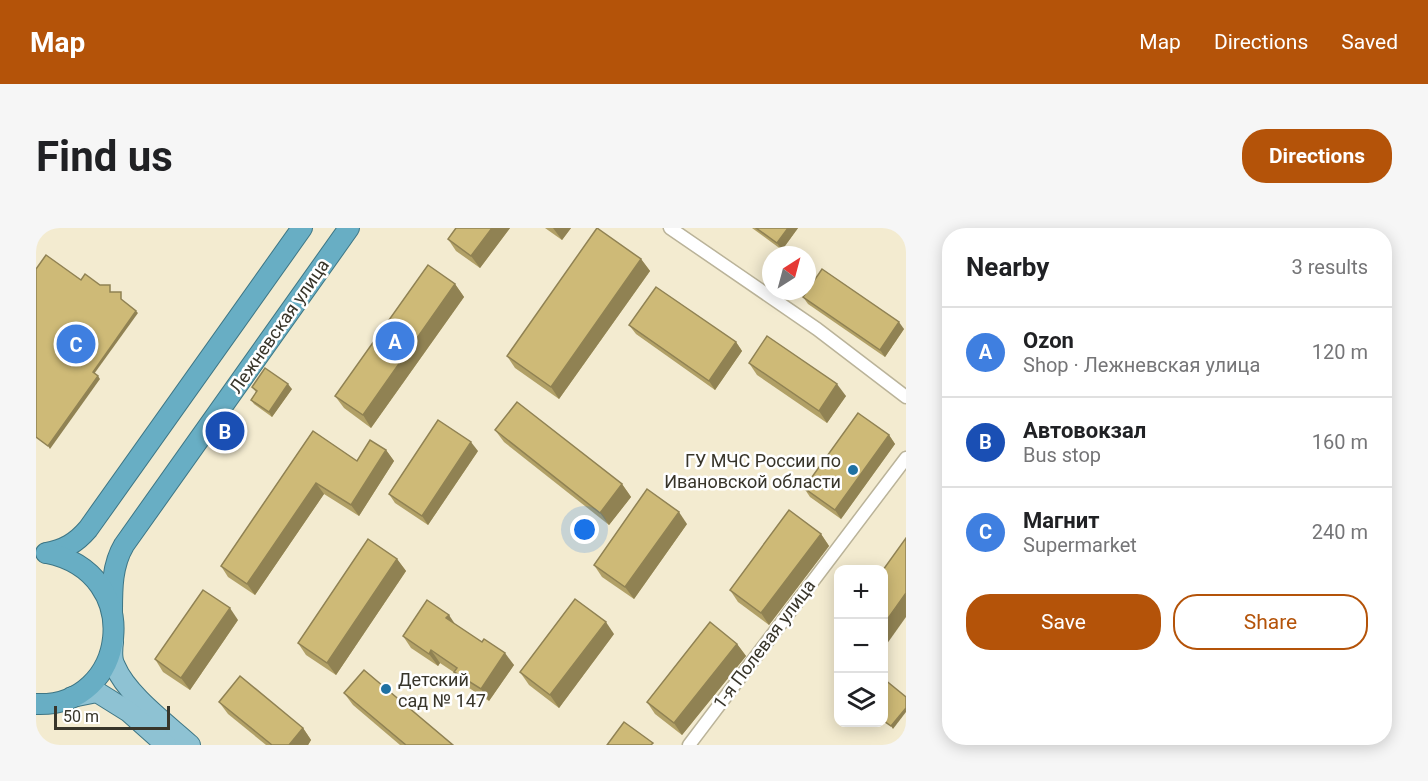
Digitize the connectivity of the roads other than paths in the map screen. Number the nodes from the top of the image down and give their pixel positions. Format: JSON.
{"nodes":[{"id":1,"x":302,"y":228,"type":"edge"},
{"id":2,"x":349,"y":228,"type":"edge"},
{"id":3,"x":670,"y":228,"type":"edge"},
{"id":4,"x":906,"y":398,"type":"edge"},
{"id":5,"x":906,"y":458,"type":"edge"},
{"id":6,"x":41,"y":553,"type":"edge"},
{"id":7,"x":112,"y":612,"type":"junction"},
{"id":8,"x":113,"y":642,"type":"junction"},
{"id":9,"x":72,"y":697,"type":"junction"},
{"id":10,"x":39,"y":706,"type":"edge"},
{"id":11,"x":166,"y":745,"type":"edge"},
{"id":12,"x":190,"y":745,"type":"edge"},
{"id":13,"x":689,"y":745,"type":"edge"}],
"edges":[{"from":1,"to":6,"type":"highway","name":"Лежневская улица"},
{"from":2,"to":7,"type":"highway","name":"Лежневская улица"},
{"from":3,"to":4,"type":"street"},
{"from":5,"to":13,"type":"street","name":"1-я Полевая улица"},
{"from":6,"to":7,"type":"highway"},
{"from":7,"to":8,"type":"highway","name":"Лежневская улица"},
{"from":8,"to":9,"type":"highway"},
{"from":8,"to":12,"type":"main road"},
{"from":9,"to":10,"type":"highway"},
{"from":9,"to":11,"type":"main road"}]}
